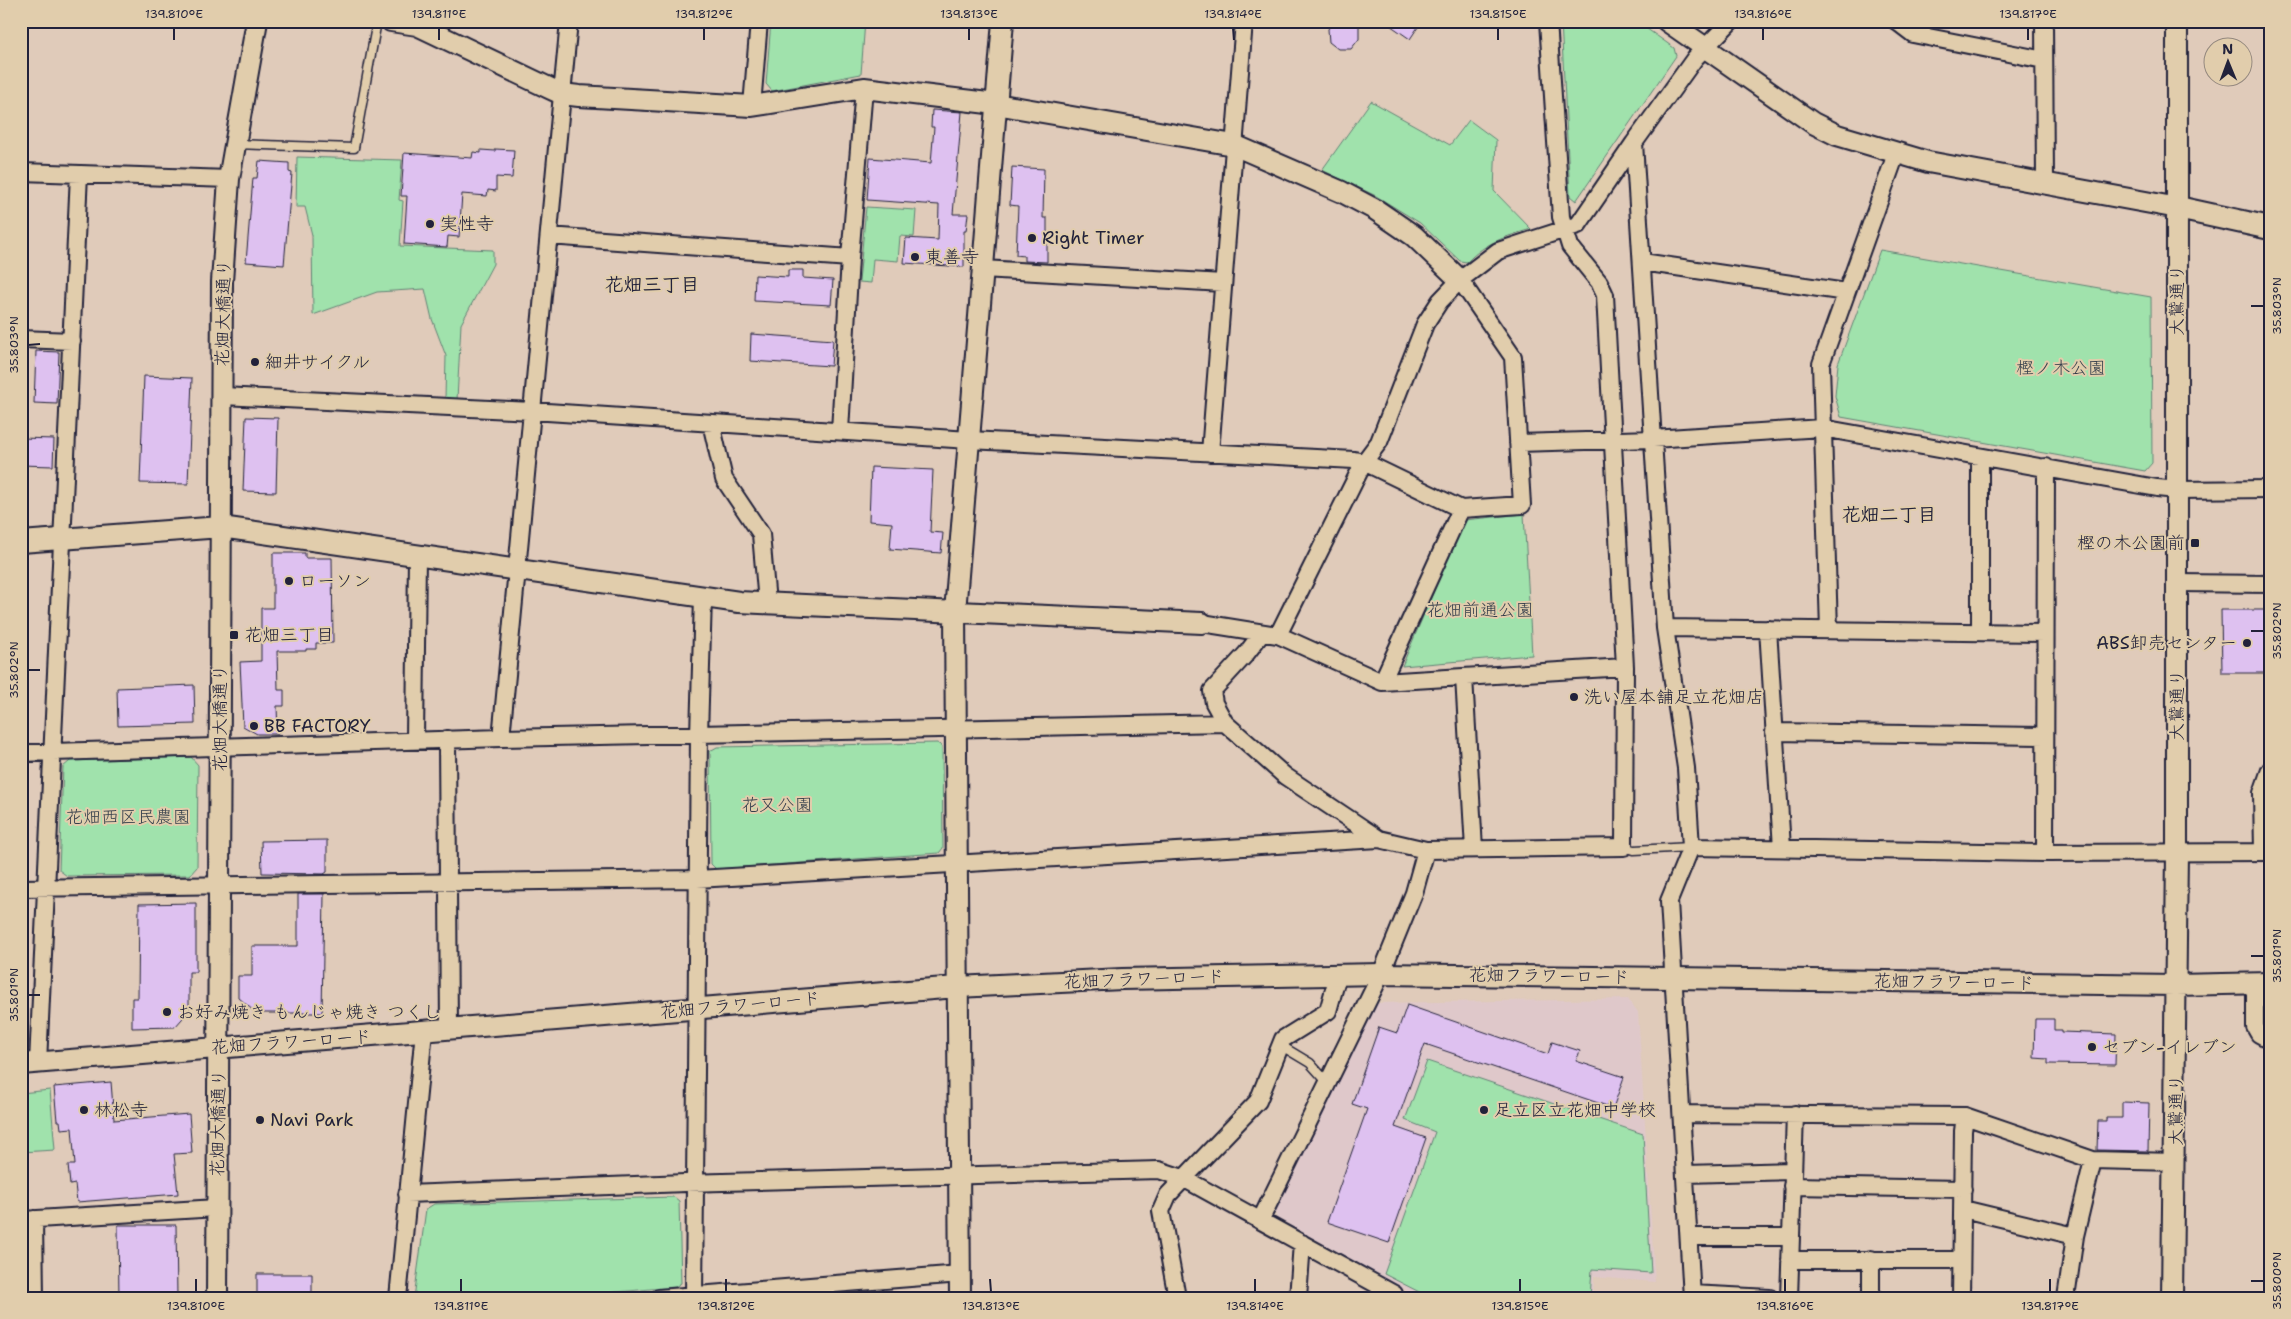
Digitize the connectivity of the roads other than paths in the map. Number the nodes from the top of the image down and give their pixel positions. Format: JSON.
{"nodes":[{"id":1,"x":257,"y":21,"type":"edge"},
{"id":2,"x":377,"y":21,"type":"edge"},
{"id":3,"x":569,"y":21,"type":"edge"},
{"id":4,"x":758,"y":21,"type":"edge"},
{"id":5,"x":1003,"y":21,"type":"edge"},
{"id":6,"x":1244,"y":21,"type":"edge"},
{"id":7,"x":1548,"y":21,"type":"edge"},
{"id":8,"x":1667,"y":21,"type":"edge"},
{"id":9,"x":1732,"y":21,"type":"edge"},
{"id":10,"x":1896,"y":21,"type":"edge"},
{"id":11,"x":2044,"y":21,"type":"edge"},
{"id":12,"x":2177,"y":21,"type":"edge"},
{"id":13,"x":404,"y":22,"type":"edge"},
{"id":14,"x":1704,"y":48,"type":"junction"},
{"id":15,"x":2044,"y":60,"type":"junction"},
{"id":16,"x":864,"y":88,"type":"junction"},
{"id":17,"x":562,"y":94,"type":"junction"},
{"id":18,"x":996,"y":104,"type":"junction"},
{"id":19,"x":752,"y":106,"type":"junction"},
{"id":20,"x":1634,"y":143,"type":"junction"},
{"id":21,"x":234,"y":144,"type":"junction"},
{"id":22,"x":1234,"y":145,"type":"junction"},
{"id":23,"x":1896,"y":154,"type":"junction"},
{"id":24,"x":21,"y":172,"type":"edge"},
{"id":25,"x":79,"y":174,"type":"junction"},
{"id":26,"x":229,"y":179,"type":"junction"},
{"id":27,"x":2045,"y":182,"type":"junction"},
{"id":28,"x":2178,"y":208,"type":"junction"},
{"id":29,"x":2270,"y":228,"type":"edge"},
{"id":30,"x":1565,"y":230,"type":"junction"},
{"id":31,"x":549,"y":236,"type":"junction"},
{"id":32,"x":850,"y":258,"type":"junction"},
{"id":33,"x":1642,"y":262,"type":"junction"},
{"id":34,"x":983,"y":270,"type":"junction"},
{"id":35,"x":1460,"y":280,"type":"junction"},
{"id":36,"x":1223,"y":283,"type":"junction"},
{"id":37,"x":1846,"y":292,"type":"junction"},
{"id":38,"x":21,"y":339,"type":"edge"},
{"id":39,"x":72,"y":341,"type":"junction"},
{"id":40,"x":223,"y":396,"type":"junction"},
{"id":41,"x":532,"y":411,"type":"junction"},
{"id":42,"x":711,"y":423,"type":"junction"},
{"id":43,"x":1822,"y":428,"type":"junction"},
{"id":44,"x":840,"y":431,"type":"junction"},
{"id":45,"x":1653,"y":438,"type":"junction"},
{"id":46,"x":969,"y":440,"type":"junction"},
{"id":47,"x":1612,"y":440,"type":"junction"},
{"id":48,"x":1518,"y":444,"type":"junction"},
{"id":49,"x":1210,"y":453,"type":"junction"},
{"id":50,"x":1980,"y":458,"type":"junction"},
{"id":51,"x":1364,"y":462,"type":"junction"},
{"id":52,"x":2046,"y":467,"type":"junction"},
{"id":53,"x":2270,"y":489,"type":"edge"},
{"id":54,"x":2177,"y":490,"type":"junction"},
{"id":55,"x":1461,"y":509,"type":"junction"},
{"id":56,"x":221,"y":527,"type":"junction"},
{"id":57,"x":62,"y":539,"type":"junction"},
{"id":58,"x":21,"y":542,"type":"edge"},
{"id":59,"x":417,"y":555,"type":"junction"},
{"id":60,"x":516,"y":569,"type":"junction"},
{"id":61,"x":2177,"y":584,"type":"junction"},
{"id":62,"x":2270,"y":584,"type":"edge"},
{"id":63,"x":703,"y":596,"type":"junction"},
{"id":64,"x":767,"y":603,"type":"junction"},
{"id":65,"x":956,"y":612,"type":"junction"},
{"id":66,"x":1202,"y":623,"type":"joint"},
{"id":67,"x":1665,"y":628,"type":"junction"},
{"id":68,"x":1768,"y":629,"type":"junction"},
{"id":69,"x":1829,"y":630,"type":"junction"},
{"id":70,"x":1980,"y":632,"type":"junction"},
{"id":71,"x":2045,"y":633,"type":"junction"},
{"id":72,"x":1270,"y":634,"type":"junction"},
{"id":73,"x":1625,"y":667,"type":"junction"},
{"id":74,"x":1464,"y":677,"type":"junction"},
{"id":75,"x":1382,"y":682,"type":"junction"},
{"id":76,"x":1225,"y":723,"type":"junction"},
{"id":77,"x":956,"y":729,"type":"junction"},
{"id":78,"x":1774,"y":732,"type":"junction"},
{"id":79,"x":699,"y":735,"type":"junction"},
{"id":80,"x":2045,"y":736,"type":"junction"},
{"id":81,"x":501,"y":738,"type":"junction"},
{"id":82,"x":414,"y":740,"type":"junction"},
{"id":83,"x":447,"y":740,"type":"junction"},
{"id":84,"x":220,"y":745,"type":"junction"},
{"id":85,"x":52,"y":752,"type":"junction"},
{"id":86,"x":21,"y":753,"type":"edge"},
{"id":87,"x":2270,"y":770,"type":"edge"},
{"id":88,"x":1380,"y":839,"type":"junction"},
{"id":89,"x":1691,"y":846,"type":"junction"},
{"id":90,"x":1624,"y":847,"type":"junction"},
{"id":91,"x":1782,"y":848,"type":"junction"},
{"id":92,"x":1474,"y":849,"type":"junction"},
{"id":93,"x":1426,"y":850,"type":"junction"},
{"id":94,"x":2177,"y":852,"type":"junction"},
{"id":95,"x":2266,"y":852,"type":"edge"},
{"id":96,"x":2045,"y":853,"type":"junction"},
{"id":97,"x":957,"y":864,"type":"junction"},
{"id":98,"x":697,"y":879,"type":"junction"},
{"id":99,"x":449,"y":882,"type":"junction"},
{"id":100,"x":220,"y":884,"type":"junction"},
{"id":101,"x":46,"y":887,"type":"junction"},
{"id":102,"x":21,"y":888,"type":"edge"},
{"id":103,"x":1381,"y":974,"type":"junction"},
{"id":104,"x":1338,"y":975,"type":"junction"},
{"id":105,"x":1674,"y":978,"type":"junction"},
{"id":106,"x":2262,"y":983,"type":"edge"},
{"id":107,"x":2176,"y":985,"type":"junction"},
{"id":108,"x":957,"y":987,"type":"junction"},
{"id":109,"x":697,"y":1008,"type":"junction"},
{"id":110,"x":449,"y":1029,"type":"junction"},
{"id":111,"x":424,"y":1032,"type":"junction"},
{"id":112,"x":2270,"y":1040,"type":"edge"},
{"id":113,"x":1280,"y":1045,"type":"junction"},
{"id":114,"x":219,"y":1047,"type":"junction"},
{"id":115,"x":30,"y":1063,"type":"edge"},
{"id":116,"x":1328,"y":1083,"type":"junction"},
{"id":117,"x":1682,"y":1114,"type":"junction"},
{"id":118,"x":1795,"y":1114,"type":"junction"},
{"id":119,"x":1965,"y":1116,"type":"junction"},
{"id":120,"x":2093,"y":1160,"type":"junction"},
{"id":121,"x":2175,"y":1162,"type":"junction"},
{"id":122,"x":1686,"y":1174,"type":"junction"},
{"id":123,"x":960,"y":1176,"type":"junction"},
{"id":124,"x":1183,"y":1178,"type":"junction"},
{"id":125,"x":1793,"y":1179,"type":"junction"},
{"id":126,"x":695,"y":1183,"type":"junction"},
{"id":127,"x":1963,"y":1189,"type":"junction"},
{"id":128,"x":407,"y":1194,"type":"junction"},
{"id":129,"x":217,"y":1208,"type":"junction"},
{"id":130,"x":1963,"y":1209,"type":"junction"},
{"id":131,"x":1261,"y":1219,"type":"junction"},
{"id":132,"x":27,"y":1220,"type":"edge"},
{"id":133,"x":2075,"y":1236,"type":"junction"},
{"id":134,"x":1689,"y":1237,"type":"junction"},
{"id":135,"x":1791,"y":1238,"type":"junction"},
{"id":136,"x":1302,"y":1243,"type":"junction"},
{"id":137,"x":1790,"y":1260,"type":"junction"},
{"id":138,"x":1871,"y":1260,"type":"junction"},
{"id":139,"x":1961,"y":1260,"type":"junction"},
{"id":140,"x":961,"y":1274,"type":"junction"},
{"id":141,"x":694,"y":1296,"type":"edge"},
{"id":142,"x":1692,"y":1296,"type":"edge"},
{"id":143,"x":35,"y":1298,"type":"edge"},
{"id":144,"x":217,"y":1298,"type":"edge"},
{"id":145,"x":398,"y":1298,"type":"edge"},
{"id":146,"x":660,"y":1298,"type":"edge"},
{"id":147,"x":960,"y":1298,"type":"edge"},
{"id":148,"x":1175,"y":1298,"type":"edge"},
{"id":149,"x":1298,"y":1298,"type":"edge"},
{"id":150,"x":1394,"y":1298,"type":"edge"},
{"id":151,"x":1770,"y":1298,"type":"edge"},
{"id":152,"x":1789,"y":1298,"type":"edge"},
{"id":153,"x":1871,"y":1298,"type":"edge"},
{"id":154,"x":1961,"y":1298,"type":"edge"},
{"id":155,"x":2066,"y":1298,"type":"edge"},
{"id":156,"x":2172,"y":1298,"type":"edge"}],
"edges":[{"from":1,"to":21,"type":"street","name":"花畑大橋通り"},
{"from":2,"to":21,"type":"lane"},
{"from":3,"to":17,"type":"street"},
{"from":4,"to":19,"type":"street"},
{"from":5,"to":18,"type":"street"},
{"from":6,"to":22,"type":"street"},
{"from":7,"to":30,"type":"street"},
{"from":8,"to":14,"type":"street"},
{"from":9,"to":14,"type":"street"},
{"from":10,"to":15,"type":"street"},
{"from":11,"to":15,"type":"street"},
{"from":12,"to":28,"type":"street","name":"大鷲通り"},
{"from":13,"to":17,"type":"street"},
{"from":14,"to":20,"type":"street"},
{"from":14,"to":23,"type":"street"},
{"from":15,"to":27,"type":"street"},
{"from":16,"to":18,"type":"street"},
{"from":16,"to":19,"type":"street"},
{"from":16,"to":32,"type":"street"},
{"from":17,"to":19,"type":"street"},
{"from":17,"to":31,"type":"street"},
{"from":18,"to":22,"type":"street"},
{"from":18,"to":34,"type":"street"},
{"from":20,"to":30,"type":"street"},
{"from":20,"to":33,"type":"street"},
{"from":21,"to":26,"type":"street","name":"花畑大橋通り"},
{"from":22,"to":35,"type":"street"},
{"from":22,"to":36,"type":"street"},
{"from":23,"to":27,"type":"street"},
{"from":23,"to":37,"type":"street"},
{"from":24,"to":25,"type":"street"},
{"from":25,"to":26,"type":"street"},
{"from":25,"to":39,"type":"street"},
{"from":26,"to":40,"type":"street","name":"花畑大橋通り"},
{"from":27,"to":28,"type":"street"},
{"from":28,"to":29,"type":"main road"},
{"from":28,"to":54,"type":"street","name":"大鷲通り"},
{"from":30,"to":35,"type":"street"},
{"from":30,"to":47,"type":"street"},
{"from":31,"to":32,"type":"street"},
{"from":31,"to":41,"type":"street"},
{"from":32,"to":44,"type":"street"},
{"from":33,"to":37,"type":"street"},
{"from":33,"to":45,"type":"street"},
{"from":34,"to":36,"type":"street"},
{"from":34,"to":46,"type":"street"},
{"from":35,"to":48,"type":"street"},
{"from":35,"to":51,"type":"street"},
{"from":36,"to":49,"type":"street"},
{"from":37,"to":43,"type":"street"},
{"from":38,"to":39,"type":"street"},
{"from":39,"to":57,"type":"street"},
{"from":40,"to":41,"type":"street"},
{"from":40,"to":56,"type":"street","name":"花畑大橋通り"},
{"from":41,"to":42,"type":"street"},
{"from":41,"to":60,"type":"street"},
{"from":42,"to":44,"type":"street"},
{"from":42,"to":64,"type":"street"},
{"from":43,"to":45,"type":"street"},
{"from":43,"to":50,"type":"street"},
{"from":43,"to":69,"type":"street"},
{"from":44,"to":46,"type":"street"},
{"from":45,"to":47,"type":"street"},
{"from":45,"to":67,"type":"street"},
{"from":46,"to":49,"type":"street"},
{"from":46,"to":65,"type":"street"},
{"from":47,"to":48,"type":"street"},
{"from":47,"to":73,"type":"street"},
{"from":48,"to":55,"type":"street"},
{"from":49,"to":51,"type":"street"},
{"from":50,"to":52,"type":"street"},
{"from":50,"to":70,"type":"street"},
{"from":51,"to":55,"type":"street"},
{"from":51,"to":72,"type":"street"},
{"from":52,"to":54,"type":"street"},
{"from":52,"to":71,"type":"street"},
{"from":53,"to":54,"type":"street"},
{"from":54,"to":61,"type":"street","name":"大鷲通り"},
{"from":55,"to":75,"type":"street"},
{"from":56,"to":57,"type":"street"},
{"from":56,"to":59,"type":"street"},
{"from":56,"to":84,"type":"street","name":"花畑大橋通り"},
{"from":57,"to":58,"type":"street"},
{"from":57,"to":85,"type":"street"},
{"from":59,"to":60,"type":"street"},
{"from":59,"to":82,"type":"street"},
{"from":60,"to":63,"type":"street"},
{"from":60,"to":81,"type":"street"},
{"from":61,"to":62,"type":"street"},
{"from":61,"to":94,"type":"street","name":"大鷲通り"},
{"from":63,"to":64,"type":"street"},
{"from":63,"to":79,"type":"street"},
{"from":64,"to":65,"type":"street"},
{"from":65,"to":66,"type":"street"},
{"from":65,"to":77,"type":"street"},
{"from":66,"to":72,"type":"street"},
{"from":67,"to":68,"type":"street"},
{"from":67,"to":89,"type":"street"},
{"from":68,"to":69,"type":"street"},
{"from":68,"to":78,"type":"street"},
{"from":69,"to":70,"type":"street"},
{"from":70,"to":71,"type":"street"},
{"from":71,"to":80,"type":"street"},
{"from":72,"to":75,"type":"street"},
{"from":72,"to":76,"type":"street"},
{"from":73,"to":74,"type":"street"},
{"from":73,"to":90,"type":"street"},
{"from":74,"to":75,"type":"street"},
{"from":74,"to":92,"type":"street"},
{"from":76,"to":77,"type":"street"},
{"from":76,"to":88,"type":"street"},
{"from":77,"to":79,"type":"street"},
{"from":77,"to":97,"type":"street"},
{"from":78,"to":80,"type":"street"},
{"from":78,"to":91,"type":"street"},
{"from":79,"to":81,"type":"street"},
{"from":79,"to":98,"type":"street"},
{"from":80,"to":96,"type":"street"},
{"from":81,"to":83,"type":"street"},
{"from":82,"to":83,"type":"street"},
{"from":82,"to":84,"type":"street"},
{"from":83,"to":99,"type":"street"},
{"from":84,"to":85,"type":"street"},
{"from":84,"to":100,"type":"street","name":"花畑大橋通り"},
{"from":85,"to":86,"type":"street"},
{"from":85,"to":101,"type":"street"},
{"from":87,"to":95,"type":"street"},
{"from":88,"to":93,"type":"street"},
{"from":88,"to":97,"type":"street"},
{"from":89,"to":90,"type":"lane"},
{"from":89,"to":91,"type":"street"},
{"from":89,"to":105,"type":"street"},
{"from":90,"to":92,"type":"street"},
{"from":91,"to":96,"type":"street"},
{"from":92,"to":93,"type":"street"},
{"from":93,"to":103,"type":"street"},
{"from":94,"to":95,"type":"street"},
{"from":94,"to":96,"type":"street"},
{"from":94,"to":107,"type":"street","name":"大鷲通り"},
{"from":97,"to":98,"type":"street"},
{"from":97,"to":108,"type":"street"},
{"from":98,"to":99,"type":"street"},
{"from":98,"to":109,"type":"street"},
{"from":99,"to":100,"type":"street"},
{"from":99,"to":110,"type":"street"},
{"from":100,"to":101,"type":"street"},
{"from":100,"to":114,"type":"street","name":"花畑大橋通り"},
{"from":101,"to":102,"type":"street"},
{"from":101,"to":115,"type":"street"},
{"from":103,"to":104,"type":"street","name":"花畑フラワーロード"},
{"from":103,"to":105,"type":"street","name":"花畑フラワーロード"},
{"from":103,"to":116,"type":"street"},
{"from":104,"to":108,"type":"street","name":"花畑フラワーロード"},
{"from":104,"to":113,"type":"street"},
{"from":105,"to":107,"type":"street","name":"花畑フラワーロード"},
{"from":105,"to":117,"type":"street"},
{"from":106,"to":107,"type":"street","name":"花畑フラワーロード"},
{"from":106,"to":112,"type":"street"},
{"from":107,"to":121,"type":"street","name":"大鷲通り"},
{"from":108,"to":109,"type":"street","name":"花畑フラワーロード"},
{"from":108,"to":123,"type":"street"},
{"from":109,"to":110,"type":"street","name":"花畑フラワーロード"},
{"from":109,"to":126,"type":"street"},
{"from":110,"to":111,"type":"street","name":"花畑フラワーロード"},
{"from":111,"to":114,"type":"street","name":"花畑フラワーロード"},
{"from":111,"to":128,"type":"street"},
{"from":113,"to":116,"type":"lane"},
{"from":113,"to":124,"type":"street"},
{"from":114,"to":115,"type":"street","name":"花畑フラワーロード"},
{"from":114,"to":129,"type":"street","name":"花畑大橋通り"},
{"from":116,"to":131,"type":"street"},
{"from":117,"to":118,"type":"street"},
{"from":117,"to":122,"type":"street"},
{"from":118,"to":119,"type":"street"},
{"from":118,"to":125,"type":"street"},
{"from":119,"to":120,"type":"street"},
{"from":119,"to":127,"type":"street"},
{"from":120,"to":121,"type":"street"},
{"from":120,"to":133,"type":"street"},
{"from":121,"to":156,"type":"street","name":"大鷲通り"},
{"from":122,"to":125,"type":"street"},
{"from":122,"to":134,"type":"street"},
{"from":123,"to":124,"type":"street"},
{"from":123,"to":126,"type":"street"},
{"from":123,"to":140,"type":"street"},
{"from":124,"to":131,"type":"street"},
{"from":124,"to":148,"type":"street"},
{"from":125,"to":127,"type":"street"},
{"from":125,"to":135,"type":"street"},
{"from":126,"to":128,"type":"street"},
{"from":126,"to":141,"type":"street"},
{"from":127,"to":130,"type":"street"},
{"from":128,"to":145,"type":"street"},
{"from":129,"to":132,"type":"street"},
{"from":129,"to":144,"type":"street","name":"花畑大橋通り"},
{"from":130,"to":133,"type":"street"},
{"from":130,"to":139,"type":"street"},
{"from":131,"to":136,"type":"street"},
{"from":132,"to":143,"type":"street"},
{"from":133,"to":155,"type":"street"},
{"from":134,"to":135,"type":"street"},
{"from":134,"to":142,"type":"street"},
{"from":135,"to":137,"type":"street"},
{"from":136,"to":149,"type":"street"},
{"from":136,"to":150,"type":"street"},
{"from":137,"to":138,"type":"street"},
{"from":137,"to":152,"type":"street"},
{"from":138,"to":139,"type":"street"},
{"from":138,"to":153,"type":"street"},
{"from":139,"to":154,"type":"street"},
{"from":140,"to":141,"type":"street"},
{"from":140,"to":147,"type":"street"},
{"from":141,"to":146,"type":"street"},
{"from":142,"to":151,"type":"street"}]}
